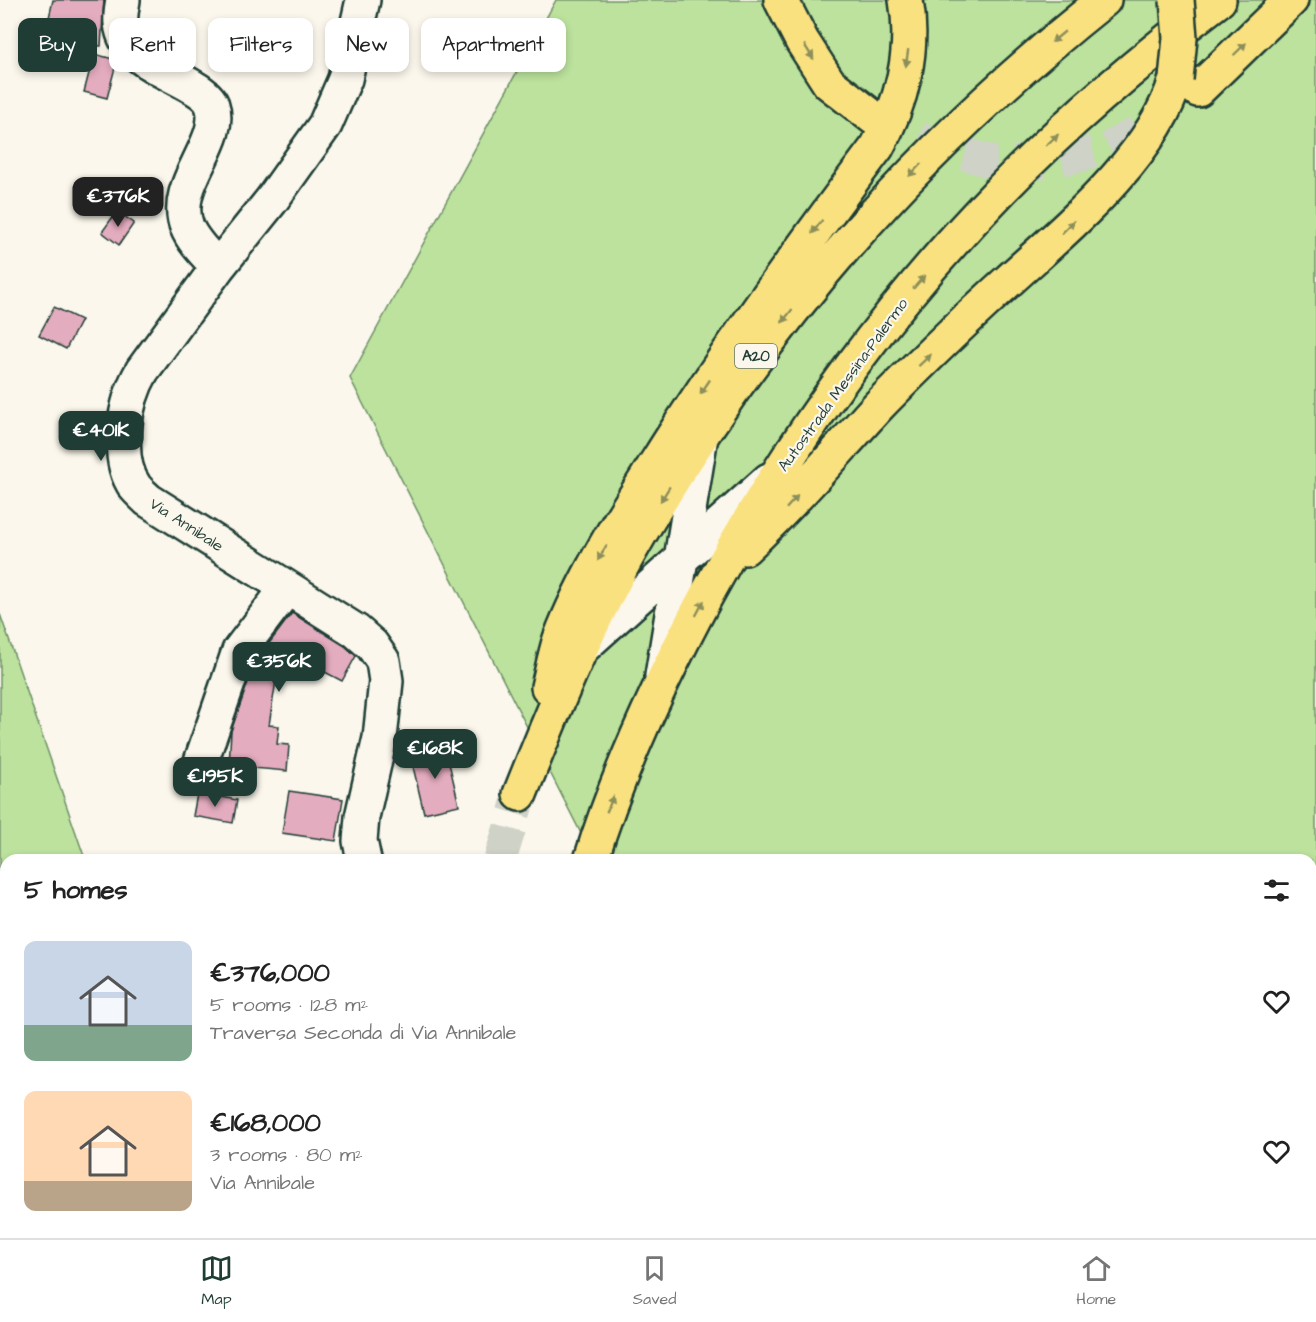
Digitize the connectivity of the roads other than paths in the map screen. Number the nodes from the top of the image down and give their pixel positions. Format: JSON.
{"nodes":[{"id":1,"x":123,"y":0,"type":"edge"},
{"id":2,"x":363,"y":0,"type":"edge"},
{"id":3,"x":781,"y":0,"type":"edge"},
{"id":4,"x":906,"y":0,"type":"edge"},
{"id":5,"x":1104,"y":0,"type":"edge"},
{"id":6,"x":1177,"y":0,"type":"edge"},
{"id":7,"x":1219,"y":0,"type":"edge"},
{"id":8,"x":1291,"y":0,"type":"edge"},
{"id":9,"x":1187,"y":85,"type":"junction"},
{"id":10,"x":874,"y":118,"type":"tunnel mouth"},
{"id":11,"x":218,"y":267,"type":"junction"},
{"id":12,"x":701,"y":436,"type":"junction"},
{"id":13,"x":774,"y":476,"type":"junction"},
{"id":14,"x":681,"y":559,"type":"junction"},
{"id":15,"x":719,"y":572,"type":"junction"},
{"id":16,"x":287,"y":588,"type":"junction"},
{"id":17,"x":583,"y":647,"type":"junction"},
{"id":18,"x":660,"y":684,"type":"junction"},
{"id":19,"x":196,"y":776,"type":"dead end"},
{"id":20,"x":363,"y":854,"type":"edge"},
{"id":21,"x":593,"y":854,"type":"edge"}],
"edges":[{"from":1,"to":11,"type":"street"},
{"from":2,"to":11,"type":"street","name":"Via Annibale"},
{"from":3,"to":10,"type":"highway","one_way":true},
{"from":4,"to":17,"type":"highway","number":"A20","one_way":true},
{"from":5,"to":12,"type":"highway","number":"A20","one_way":true},
{"from":6,"to":9,"type":"highway","bridge":true},
{"from":13,"to":7,"type":"highway","name":"Autostrada Messina-Palermo","one_way":true},
{"from":9,"to":8,"type":"highway","one_way":true},
{"from":15,"to":9,"type":"highway","one_way":true},
{"from":11,"to":16,"type":"street","name":"Via Annibale"},
{"from":12,"to":14,"type":"street"},
{"from":12,"to":17,"type":"highway","number":"A20","one_way":true},
{"from":13,"to":14,"type":"street"},
{"from":13,"to":15,"type":"highway","name":"Autostrada Messina-Palermo"},
{"from":14,"to":17,"type":"street"},
{"from":14,"to":18,"type":"street"},
{"from":18,"to":15,"type":"highway","name":"Autostrada Messina-Palermo","one_way":true},
{"from":16,"to":19,"type":"street"},
{"from":16,"to":20,"type":"street","name":"Via Annibale"},
{"from":21,"to":18,"type":"highway","name":"Autostrada Messina-Palermo","one_way":true}]}
